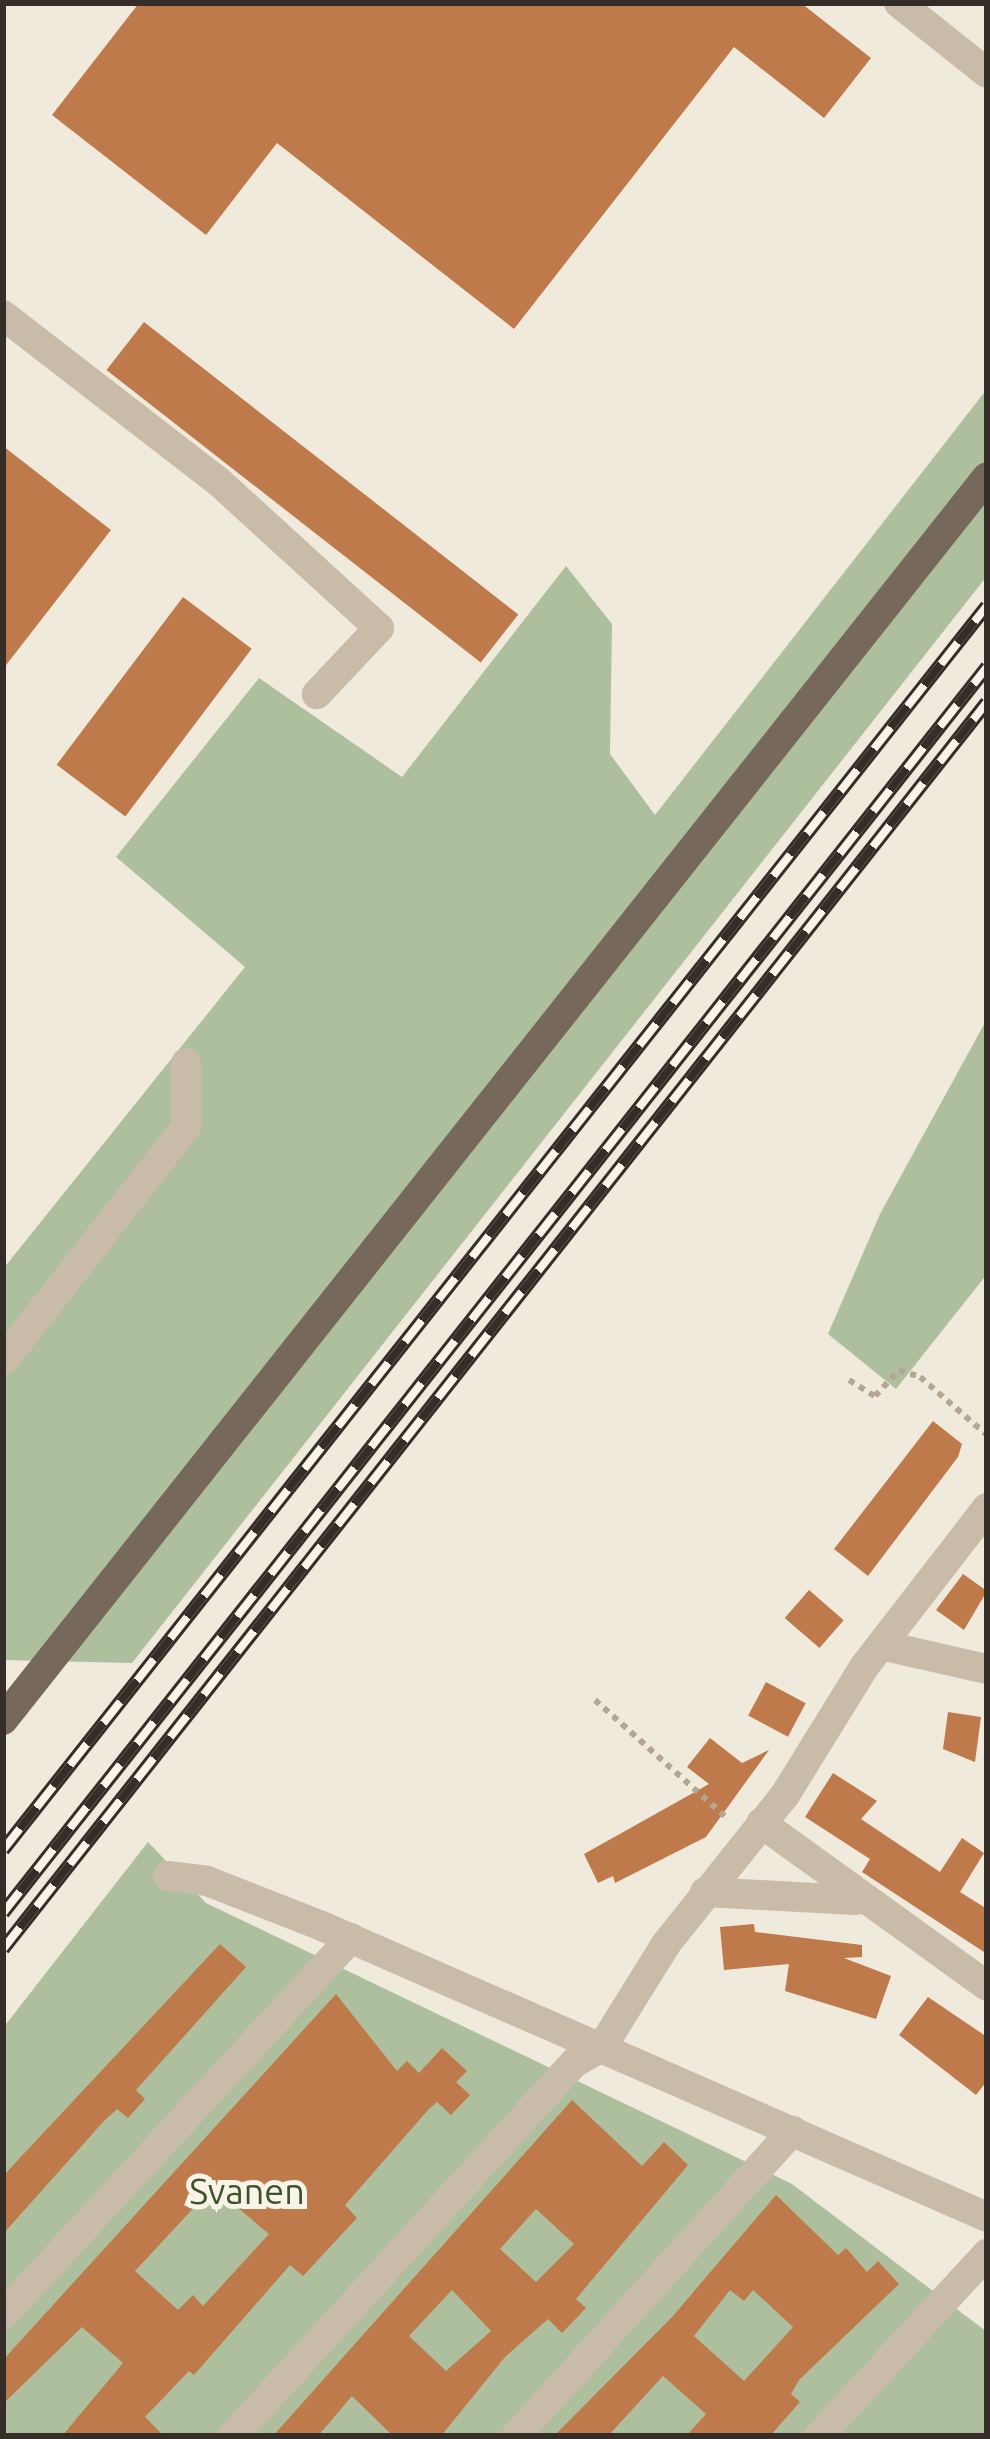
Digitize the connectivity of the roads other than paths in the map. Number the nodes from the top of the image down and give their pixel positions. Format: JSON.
{"nodes":[{"id":1,"x":898,"y":3,"type":"edge"},
{"id":2,"x":987,"y":74,"type":"edge"},
{"id":3,"x":3,"y":314,"type":"edge"},
{"id":4,"x":987,"y":477,"type":"edge"},
{"id":5,"x":317,"y":694,"type":"dead end"},
{"id":6,"x":186,"y":1063,"type":"dead end"},
{"id":7,"x":3,"y":1361,"type":"edge"},
{"id":8,"x":987,"y":1508,"type":"edge"},
{"id":9,"x":881,"y":1645,"type":"junction"},
{"id":10,"x":987,"y":1670,"type":"edge"},
{"id":11,"x":3,"y":1720,"type":"edge"},
{"id":12,"x":755,"y":1830,"type":"junction"},
{"id":13,"x":168,"y":1876,"type":"dead end"},
{"id":14,"x":705,"y":1892,"type":"junction"},
{"id":15,"x":865,"y":1901,"type":"junction"},
{"id":16,"x":351,"y":1938,"type":"junction"},
{"id":17,"x":987,"y":1986,"type":"edge"},
{"id":18,"x":602,"y":2047,"type":"junction"},
{"id":19,"x":793,"y":2131,"type":"junction"},
{"id":20,"x":987,"y":2217,"type":"edge"},
{"id":21,"x":987,"y":2254,"type":"edge"},
{"id":22,"x":3,"y":2315,"type":"edge"},
{"id":23,"x":233,"y":2436,"type":"edge"},
{"id":24,"x":516,"y":2436,"type":"edge"},
{"id":25,"x":818,"y":2436,"type":"edge"}],
"edges":[{"from":1,"to":2,"type":"street"},
{"from":3,"to":5,"type":"street"},
{"from":4,"to":11,"type":"main road"},
{"from":6,"to":7,"type":"street"},
{"from":8,"to":9,"type":"street"},
{"from":9,"to":10,"type":"street"},
{"from":9,"to":12,"type":"street"},
{"from":12,"to":14,"type":"street"},
{"from":12,"to":15,"type":"street"},
{"from":13,"to":16,"type":"street"},
{"from":14,"to":15,"type":"street"},
{"from":14,"to":18,"type":"street"},
{"from":15,"to":17,"type":"street"},
{"from":16,"to":18,"type":"street"},
{"from":16,"to":22,"type":"street"},
{"from":18,"to":19,"type":"street"},
{"from":18,"to":23,"type":"street"},
{"from":19,"to":20,"type":"street"},
{"from":19,"to":24,"type":"street"},
{"from":21,"to":25,"type":"street"}]}
